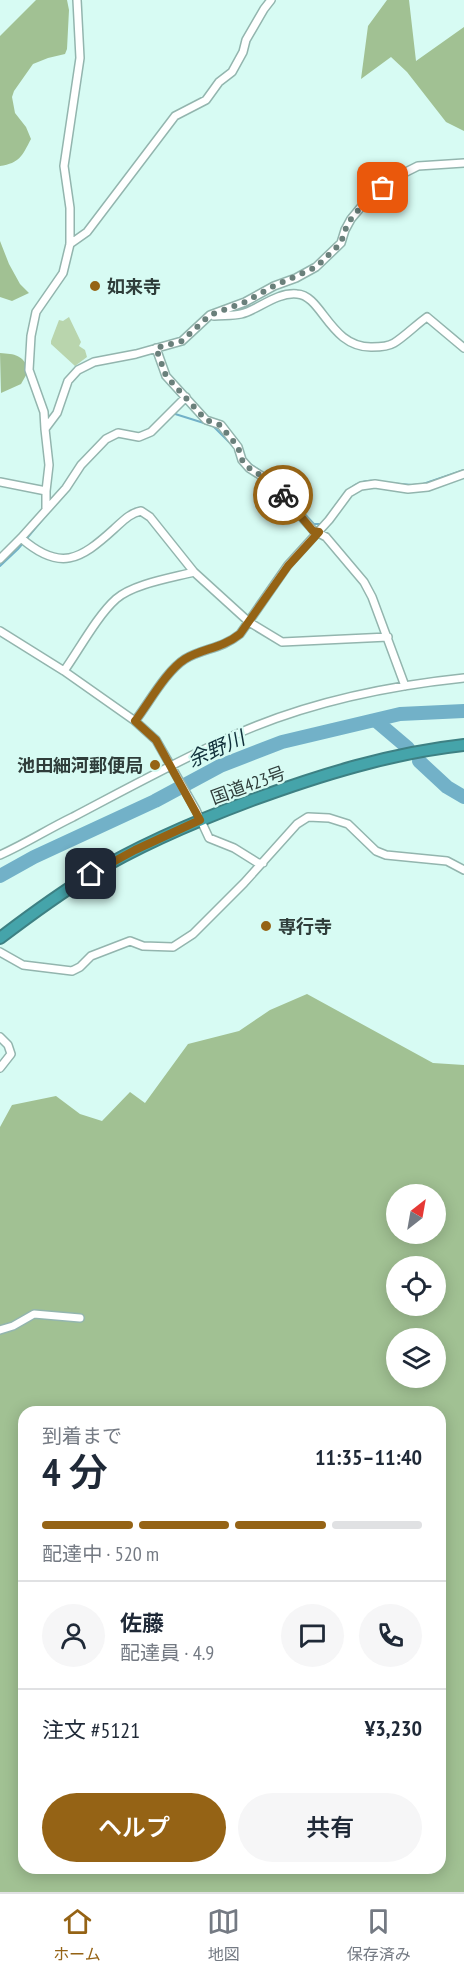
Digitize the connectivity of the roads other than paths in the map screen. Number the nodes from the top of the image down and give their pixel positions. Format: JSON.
{"nodes":[{"id":1,"x":77,"y":0,"type":"edge"},
{"id":2,"x":271,"y":0,"type":"edge"},
{"id":3,"x":464,"y":163,"type":"edge"},
{"id":4,"x":70,"y":244,"type":"junction"},
{"id":5,"x":210,"y":315,"type":"junction"},
{"id":6,"x":156,"y":348,"type":"junction"},
{"id":7,"x":464,"y":348,"type":"edge"},
{"id":8,"x":186,"y":397,"type":"junction"},
{"id":9,"x":45,"y":429,"type":"junction"},
{"id":10,"x":464,"y":474,"type":"edge"},
{"id":11,"x":0,"y":482,"type":"edge"},
{"id":12,"x":46,"y":491,"type":"junction"},
{"id":13,"x":46,"y":508,"type":"junction"},
{"id":14,"x":319,"y":532,"type":"junction"},
{"id":15,"x":21,"y":538,"type":"junction"},
{"id":16,"x":0,"y":559,"type":"edge"},
{"id":17,"x":194,"y":572,"type":"junction"},
{"id":18,"x":249,"y":622,"type":"junction"},
{"id":19,"x":0,"y":631,"type":"edge"},
{"id":20,"x":388,"y":637,"type":"junction"},
{"id":21,"x":64,"y":671,"type":"junction"},
{"id":22,"x":464,"y":678,"type":"edge"},
{"id":23,"x":405,"y":686,"type":"junction"},
{"id":24,"x":135,"y":721,"type":"junction"},
{"id":25,"x":464,"y":745,"type":"edge"},
{"id":26,"x":172,"y":768,"type":"junction"},
{"id":27,"x":198,"y":815,"type":"junction"},
{"id":28,"x":0,"y":855,"type":"edge"},
{"id":29,"x":263,"y":862,"type":"junction"},
{"id":30,"x":464,"y":870,"type":"edge"},
{"id":31,"x":0,"y":938,"type":"edge"},
{"id":32,"x":0,"y":952,"type":"edge"},
{"id":33,"x":0,"y":1036,"type":"edge"},
{"id":34,"x":0,"y":1068,"type":"edge"},
{"id":35,"x":80,"y":1318,"type":"dead end"},
{"id":36,"x":0,"y":1330,"type":"edge"}],
"edges":[{"from":1,"to":4,"type":"street"},
{"from":2,"to":4,"type":"street"},
{"from":3,"to":5,"type":"street"},
{"from":4,"to":9,"type":"street"},
{"from":5,"to":6,"type":"street"},
{"from":5,"to":7,"type":"street"},
{"from":6,"to":8,"type":"street"},
{"from":6,"to":9,"type":"street"},
{"from":8,"to":13,"type":"street"},
{"from":8,"to":14,"type":"street"},
{"from":9,"to":12,"type":"street"},
{"from":10,"to":14,"type":"street"},
{"from":11,"to":12,"type":"street"},
{"from":12,"to":13,"type":"street"},
{"from":13,"to":15,"type":"street"},
{"from":14,"to":18,"type":"street"},
{"from":14,"to":20,"type":"street"},
{"from":15,"to":16,"type":"street"},
{"from":15,"to":17,"type":"street"},
{"from":17,"to":18,"type":"street"},
{"from":17,"to":21,"type":"street"},
{"from":18,"to":20,"type":"street"},
{"from":18,"to":24,"type":"street"},
{"from":19,"to":21,"type":"street"},
{"from":20,"to":23,"type":"street"},
{"from":21,"to":24,"type":"street"},
{"from":22,"to":23,"type":"street"},
{"from":23,"to":26,"type":"street"},
{"from":24,"to":26,"type":"street"},
{"from":25,"to":27,"type":"highway","name":"国道423号"},
{"from":26,"to":27,"type":"street"},
{"from":26,"to":28,"type":"street"},
{"from":27,"to":29,"type":"street"},
{"from":27,"to":31,"type":"highway","name":"国道423号"},
{"from":29,"to":30,"type":"street"},
{"from":29,"to":32,"type":"street"},
{"from":33,"to":34,"type":"street"},
{"from":35,"to":36,"type":"street"}]}
